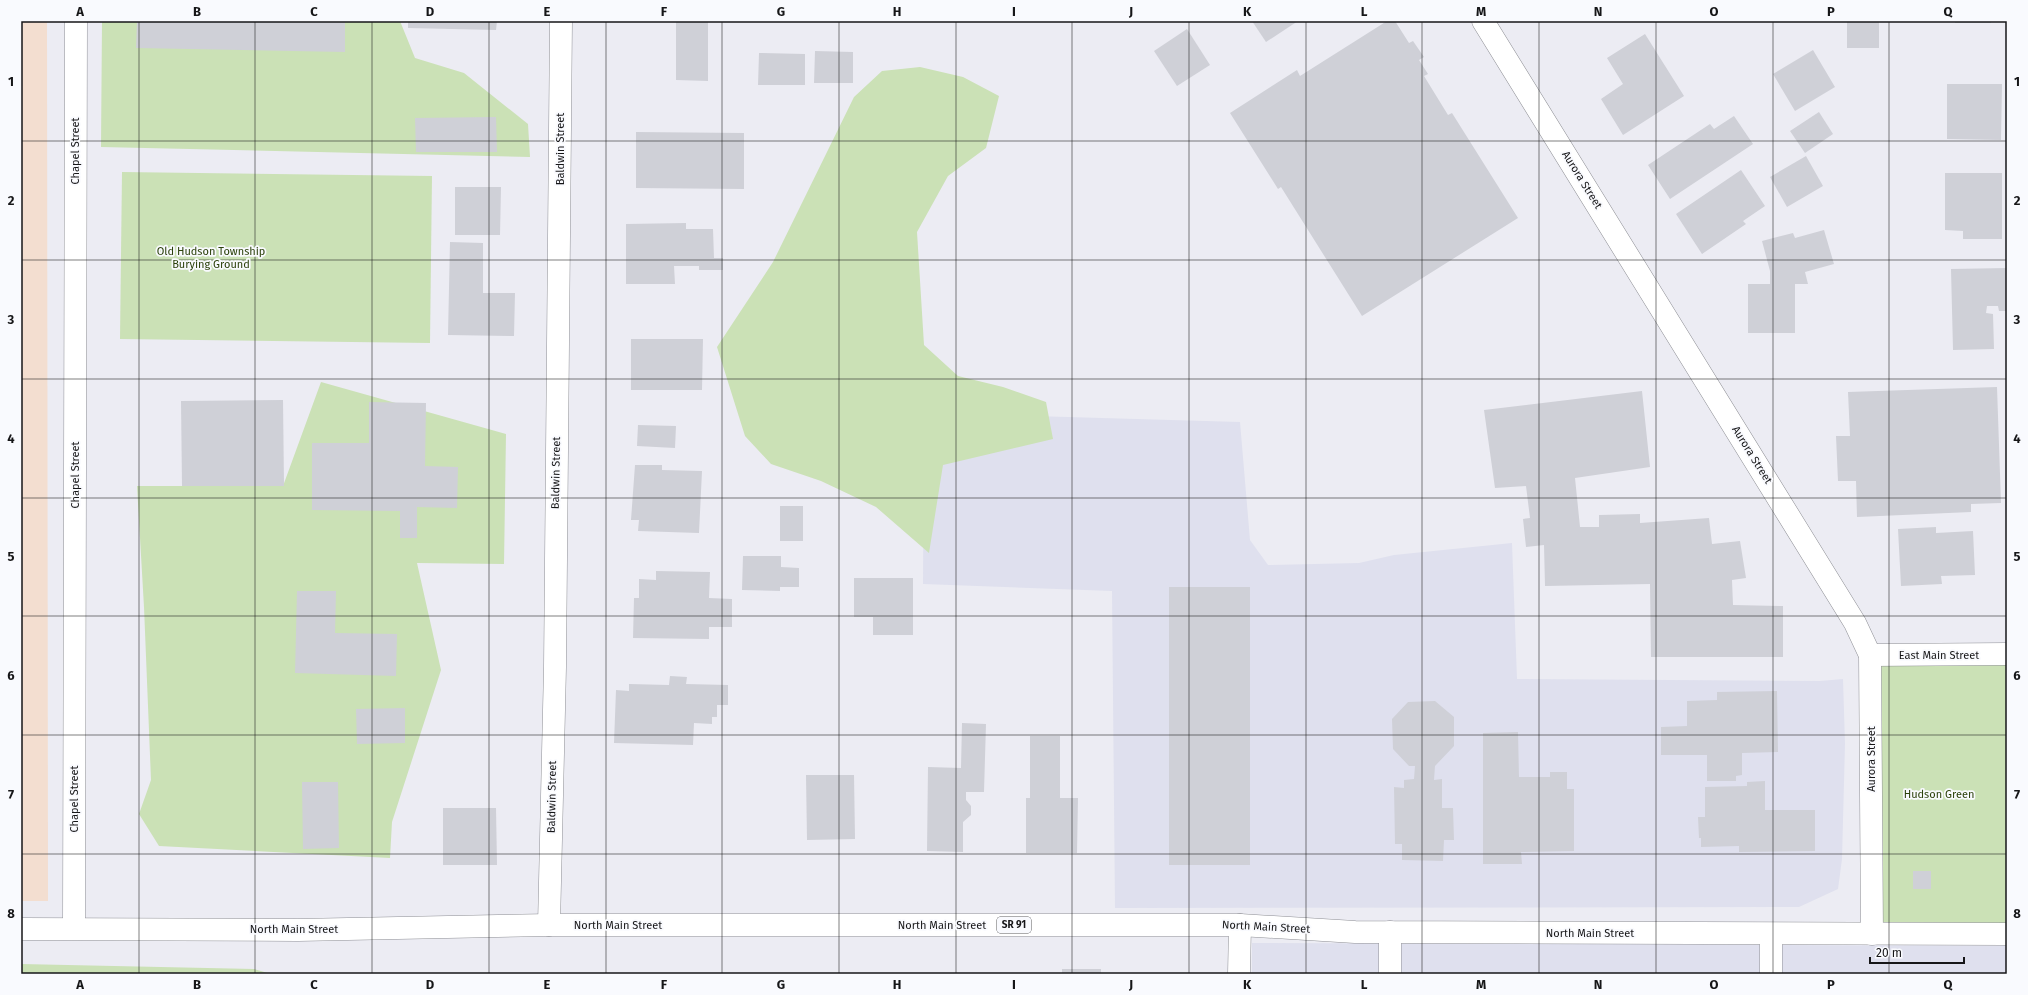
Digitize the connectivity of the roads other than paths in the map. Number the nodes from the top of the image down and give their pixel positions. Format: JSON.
{"nodes":[{"id":1,"x":76,"y":21,"type":"edge"},
{"id":2,"x":561,"y":21,"type":"edge"},
{"id":3,"x":1483,"y":21,"type":"edge"},
{"id":4,"x":2007,"y":654,"type":"edge"},
{"id":5,"x":1870,"y":655,"type":"junction"},
{"id":6,"x":549,"y":925,"type":"junction"},
{"id":7,"x":1240,"y":925,"type":"junction"},
{"id":8,"x":74,"y":928,"type":"junction"},
{"id":9,"x":21,"y":929,"type":"edge"},
{"id":10,"x":1390,"y":932,"type":"junction"},
{"id":11,"x":1771,"y":934,"type":"junction"},
{"id":12,"x":1872,"y":934,"type":"junction"},
{"id":13,"x":2007,"y":934,"type":"edge"},
{"id":14,"x":1239,"y":974,"type":"edge"},
{"id":15,"x":1390,"y":974,"type":"edge"},
{"id":16,"x":1771,"y":974,"type":"edge"}],
"edges":[{"from":1,"to":8,"type":"street","name":"Chapel Street"},
{"from":2,"to":6,"type":"street","name":"Baldwin Street"},
{"from":3,"to":5,"type":"street","name":"Aurora Street"},
{"from":4,"to":5,"type":"street","name":"East Main Street"},
{"from":5,"to":12,"type":"street","name":"Aurora Street"},
{"from":6,"to":7,"type":"street","name":"North Main Street","number":"SR 91"},
{"from":6,"to":8,"type":"street","name":"North Main Street","number":"SR 91"},
{"from":7,"to":10,"type":"street","name":"North Main Street","number":"SR 91"},
{"from":7,"to":14,"type":"street"},
{"from":8,"to":9,"type":"street","name":"North Main Street","number":"SR 91"},
{"from":10,"to":11,"type":"street","name":"North Main Street","number":"SR 91"},
{"from":10,"to":15,"type":"street"},
{"from":11,"to":12,"type":"street","name":"North Main Street","number":"SR 91"},
{"from":11,"to":16,"type":"street"},
{"from":12,"to":13,"type":"street","name":"North Main Street","number":"SR 91"}]}
